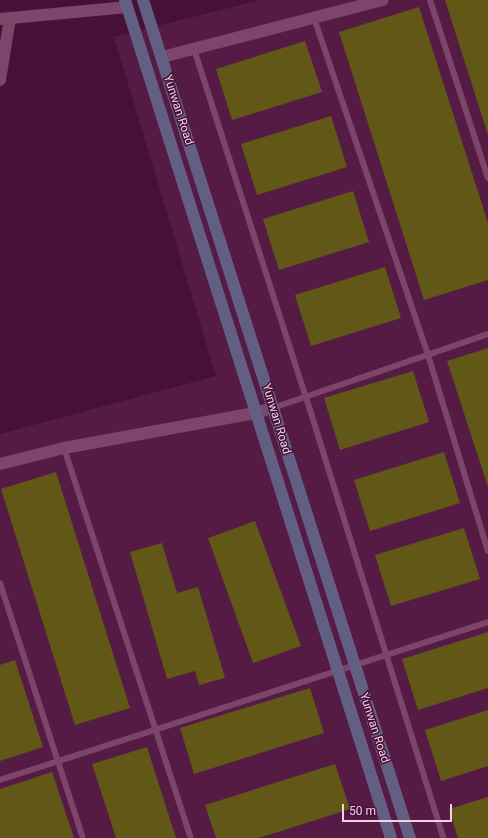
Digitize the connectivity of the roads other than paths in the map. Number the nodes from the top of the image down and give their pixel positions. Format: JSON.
{"nodes":[{"id":1,"x":143,"y":0,"type":"edge"},
{"id":2,"x":383,"y":0,"type":"edge"},
{"id":3,"x":430,"y":0,"type":"edge"},
{"id":4,"x":126,"y":4,"type":"edge"},
{"id":5,"x":5,"y":18,"type":"edge"},
{"id":6,"x":314,"y":18,"type":"junction"},
{"id":7,"x":194,"y":49,"type":"junction"},
{"id":8,"x":162,"y":57,"type":"junction"},
{"id":9,"x":0,"y":80,"type":"edge"},
{"id":10,"x":488,"y":178,"type":"edge"},
{"id":11,"x":488,"y":334,"type":"edge"},
{"id":12,"x":428,"y":355,"type":"junction"},
{"id":13,"x":306,"y":396,"type":"junction"},
{"id":14,"x":273,"y":408,"type":"junction"},
{"id":15,"x":255,"y":413,"type":"junction"},
{"id":16,"x":64,"y":448,"type":"junction"},
{"id":17,"x":0,"y":464,"type":"edge"},
{"id":18,"x":488,"y":551,"type":"edge"},
{"id":19,"x":0,"y":583,"type":"edge"},
{"id":20,"x":488,"y":622,"type":"edge"},
{"id":21,"x":386,"y":655,"type":"junction"},
{"id":22,"x":354,"y":666,"type":"junction"},
{"id":23,"x":337,"y":671,"type":"junction"},
{"id":24,"x":155,"y":730,"type":"junction"},
{"id":25,"x":58,"y":762,"type":"junction"},
{"id":26,"x":0,"y":780,"type":"edge"},
{"id":27,"x":83,"y":838,"type":"edge"},
{"id":28,"x":191,"y":838,"type":"edge"},
{"id":29,"x":390,"y":838,"type":"edge"},
{"id":30,"x":410,"y":838,"type":"edge"},
{"id":31,"x":443,"y":838,"type":"edge"}],
"edges":[{"from":1,"to":8,"type":"main road","name":"Yunwan Road"},
{"from":2,"to":6,"type":"street"},
{"from":3,"to":10,"type":"lane"},
{"from":4,"to":5,"type":"street"},
{"from":4,"to":15,"type":"main road","name":"Yunwan Road"},
{"from":5,"to":9,"type":"street"},
{"from":6,"to":7,"type":"street"},
{"from":6,"to":12,"type":"lane"},
{"from":7,"to":8,"type":"street"},
{"from":7,"to":13,"type":"lane"},
{"from":8,"to":14,"type":"main road","name":"Yunwan Road"},
{"from":11,"to":12,"type":"lane"},
{"from":12,"to":13,"type":"lane"},
{"from":12,"to":18,"type":"lane"},
{"from":13,"to":14,"type":"lane"},
{"from":13,"to":21,"type":"lane"},
{"from":14,"to":15,"type":"street"},
{"from":14,"to":22,"type":"main road","name":"Yunwan Road"},
{"from":15,"to":16,"type":"street"},
{"from":15,"to":23,"type":"main road","name":"Yunwan Road"},
{"from":16,"to":17,"type":"street"},
{"from":16,"to":24,"type":"lane"},
{"from":19,"to":25,"type":"lane"},
{"from":20,"to":21,"type":"lane"},
{"from":21,"to":22,"type":"lane"},
{"from":21,"to":31,"type":"lane"},
{"from":22,"to":23,"type":"lane"},
{"from":22,"to":30,"type":"main road","name":"Yunwan Road"},
{"from":23,"to":24,"type":"lane"},
{"from":23,"to":29,"type":"main road","name":"Yunwan Road"},
{"from":24,"to":25,"type":"lane"},
{"from":24,"to":28,"type":"lane"},
{"from":25,"to":26,"type":"lane"},
{"from":25,"to":27,"type":"lane"}]}
